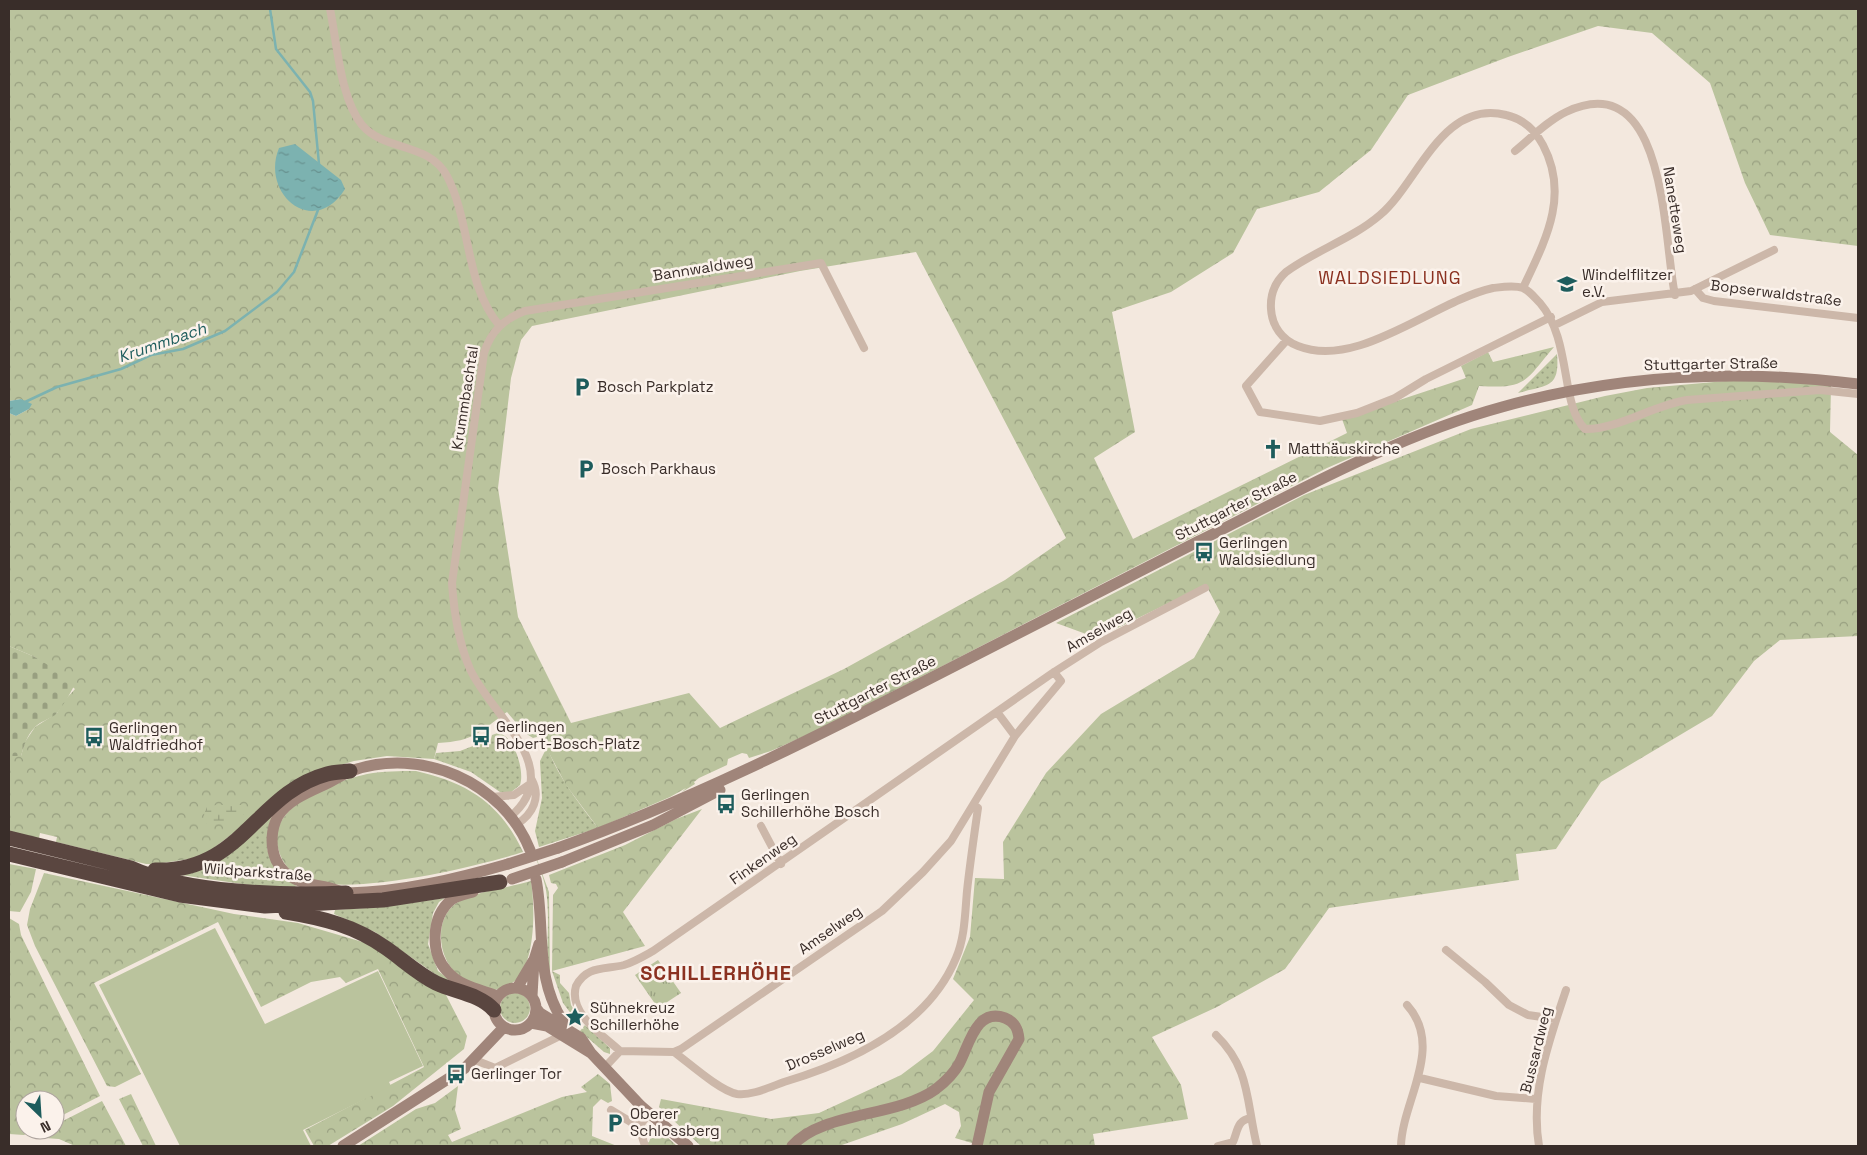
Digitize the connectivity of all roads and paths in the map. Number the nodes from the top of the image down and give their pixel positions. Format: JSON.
{"nodes":[{"id":1,"x":330,"y":9,"type":"edge"},
{"id":2,"x":1536,"y":133,"type":"junction"},
{"id":3,"x":1515,"y":151,"type":"dead end"},
{"id":4,"x":1774,"y":250,"type":"dead end"},
{"id":5,"x":1523,"y":288,"type":"junction"},
{"id":6,"x":1696,"y":289,"type":"junction"},
{"id":7,"x":1675,"y":295,"type":"junction"},
{"id":8,"x":1551,"y":317,"type":"junction"},
{"id":9,"x":1858,"y":318,"type":"edge"},
{"id":10,"x":499,"y":325,"type":"junction"},
{"id":11,"x":1555,"y":325,"type":"junction"},
{"id":12,"x":1286,"y":341,"type":"junction"},
{"id":13,"x":864,"y":348,"type":"dead end"},
{"id":14,"x":1858,"y":384,"type":"edge"},
{"id":15,"x":1570,"y":391,"type":"junction"},
{"id":16,"x":1858,"y":394,"type":"edge"},
{"id":17,"x":1206,"y":588,"type":"dead end"},
{"id":18,"x":1054,"y":672,"type":"junction"},
{"id":19,"x":997,"y":712,"type":"junction"},
{"id":20,"x":1015,"y":736,"type":"junction"},
{"id":21,"x":751,"y":770,"type":"junction"},
{"id":22,"x":350,"y":771,"type":"junction"},
{"id":23,"x":532,"y":780,"type":"junction"},
{"id":24,"x":492,"y":797,"type":"junction"},
{"id":25,"x":974,"y":805,"type":"junction"},
{"id":26,"x":514,"y":820,"type":"junction"},
{"id":27,"x":761,"y":826,"type":"dead end"},
{"id":28,"x":9,"y":838,"type":"edge"},
{"id":29,"x":530,"y":850,"type":"dead end"},
{"id":30,"x":9,"y":854,"type":"edge"},
{"id":31,"x":508,"y":864,"type":"joint"},
{"id":32,"x":781,"y":864,"type":"junction"},
{"id":33,"x":131,"y":868,"type":"junction"},
{"id":34,"x":536,"y":879,"type":"dead end"},
{"id":35,"x":506,"y":880,"type":"junction"},
{"id":36,"x":346,"y":893,"type":"junction"},
{"id":37,"x":266,"y":906,"type":"junction"},
{"id":38,"x":540,"y":938,"type":"junction"},
{"id":39,"x":1446,"y":950,"type":"dead end"},
{"id":40,"x":534,"y":960,"type":"junction"},
{"id":41,"x":517,"y":988,"type":"junction"},
{"id":42,"x":1566,"y":990,"type":"dead end"},
{"id":43,"x":534,"y":1002,"type":"junction"},
{"id":44,"x":496,"y":1003,"type":"junction"},
{"id":45,"x":1406,"y":1005,"type":"dead end"},
{"id":46,"x":1556,"y":1019,"type":"junction"},
{"id":47,"x":531,"y":1023,"type":"junction"},
{"id":48,"x":504,"y":1027,"type":"junction"},
{"id":49,"x":564,"y":1031,"type":"junction"},
{"id":50,"x":1216,"y":1034,"type":"dead end"},
{"id":51,"x":620,"y":1051,"type":"junction"},
{"id":52,"x":674,"y":1052,"type":"junction"},
{"id":53,"x":475,"y":1060,"type":"junction"},
{"id":54,"x":605,"y":1067,"type":"junction"},
{"id":55,"x":1420,"y":1078,"type":"junction"},
{"id":56,"x":1536,"y":1099,"type":"junction"},
{"id":57,"x":611,"y":1110,"type":"dead end"},
{"id":58,"x":648,"y":1113,"type":"junction"},
{"id":59,"x":1251,"y":1118,"type":"junction"},
{"id":60,"x":639,"y":1127,"type":"junction"},
{"id":61,"x":978,"y":1143,"type":"edge"},
{"id":62,"x":343,"y":1146,"type":"edge"},
{"id":63,"x":645,"y":1146,"type":"edge"},
{"id":64,"x":688,"y":1146,"type":"edge"},
{"id":65,"x":792,"y":1146,"type":"edge"},
{"id":66,"x":1218,"y":1146,"type":"edge"},
{"id":67,"x":1256,"y":1146,"type":"edge"},
{"id":68,"x":1401,"y":1146,"type":"edge"},
{"id":69,"x":1539,"y":1146,"type":"edge"}],
"edges":[{"from":1,"to":10,"type":"street"},
{"from":2,"to":3,"type":"street","name":"Nanetteweg"},
{"from":2,"to":5,"type":"street"},
{"from":2,"to":7,"type":"street","name":"Nanetteweg"},
{"from":2,"to":12,"type":"street"},
{"from":4,"to":6,"type":"street"},
{"from":5,"to":8,"type":"street"},
{"from":5,"to":12,"type":"street"},
{"from":6,"to":7,"type":"street"},
{"from":6,"to":9,"type":"street","name":"Bopserwaldstraße"},
{"from":7,"to":11,"type":"street"},
{"from":8,"to":11,"type":"street"},
{"from":8,"to":12,"type":"street"},
{"from":10,"to":13,"type":"street","name":"Bannwaldweg"},
{"from":10,"to":23,"type":"street","name":"Krummbachtal"},
{"from":11,"to":15,"type":"street"},
{"from":14,"to":15,"type":"main road","name":"Stuttgarter Straße"},
{"from":15,"to":16,"type":"street"},
{"from":15,"to":21,"type":"main road","name":"Stuttgarter Straße"},
{"from":17,"to":18,"type":"street","name":"Amselweg"},
{"from":18,"to":19,"type":"street","name":"Finkenweg"},
{"from":18,"to":20,"type":"street","name":"Amselweg"},
{"from":19,"to":20,"type":"street"},
{"from":19,"to":32,"type":"street","name":"Finkenweg"},
{"from":20,"to":25,"type":"street","name":"Amselweg"},
{"from":21,"to":31,"type":"main road","name":"Stuttgarter Straße","bridge":true},
{"from":21,"to":35,"type":"main road","name":"Stuttgarter Straße","bridge":true},
{"from":22,"to":24,"type":"main road"},
{"from":22,"to":33,"type":"highway"},
{"from":22,"to":36,"type":"main road"},
{"from":23,"to":24,"type":"street"},
{"from":23,"to":26,"type":"street"},
{"from":24,"to":26,"type":"main road"},
{"from":25,"to":52,"type":"street","name":"Amselweg"},
{"from":25,"to":52,"type":"street","name":"Drosselweg"},
{"from":26,"to":29,"type":"main road"},
{"from":27,"to":32,"type":"street"},
{"from":28,"to":33,"type":"highway","name":"Wildparkstraße"},
{"from":30,"to":37,"type":"highway","name":"Wildparkstraße"},
{"from":31,"to":36,"type":"main road","name":"Wildparkstraße"},
{"from":32,"to":51,"type":"street","name":"Finkenweg"},
{"from":33,"to":36,"type":"highway","name":"Wildparkstraße"},
{"from":34,"to":38,"type":"main road"},
{"from":35,"to":37,"type":"highway","name":"Wildparkstraße"},
{"from":35,"to":44,"type":"main road","name":"Stuttgarter Straße"},
{"from":37,"to":44,"type":"highway"},
{"from":38,"to":40,"type":"main road"},
{"from":38,"to":49,"type":"main road"},
{"from":39,"to":46,"type":"street"},
{"from":40,"to":41,"type":"main road"},
{"from":40,"to":43,"type":"main road"},
{"from":41,"to":43,"type":"main road"},
{"from":41,"to":44,"type":"main road"},
{"from":42,"to":46,"type":"street","name":"Bussardweg"},
{"from":43,"to":47,"type":"main road"},
{"from":43,"to":49,"type":"main road"},
{"from":44,"to":48,"type":"main road"},
{"from":45,"to":55,"type":"street"},
{"from":46,"to":56,"type":"street","name":"Bussardweg"},
{"from":47,"to":48,"type":"main road"},
{"from":47,"to":49,"type":"main road"},
{"from":48,"to":53,"type":"main road"},
{"from":49,"to":53,"type":"street"},
{"from":49,"to":54,"type":"main road"},
{"from":50,"to":59,"type":"street"},
{"from":51,"to":52,"type":"street"},
{"from":51,"to":54,"type":"street"},
{"from":53,"to":62,"type":"main road"},
{"from":54,"to":58,"type":"main road"},
{"from":55,"to":56,"type":"street"},
{"from":55,"to":68,"type":"street"},
{"from":56,"to":69,"type":"street","name":"Bussardweg"},
{"from":57,"to":60,"type":"street"},
{"from":58,"to":60,"type":"street"},
{"from":58,"to":64,"type":"main road"},
{"from":59,"to":66,"type":"street"},
{"from":59,"to":67,"type":"street"},
{"from":60,"to":63,"type":"street"},
{"from":61,"to":65,"type":"main road"}]}
